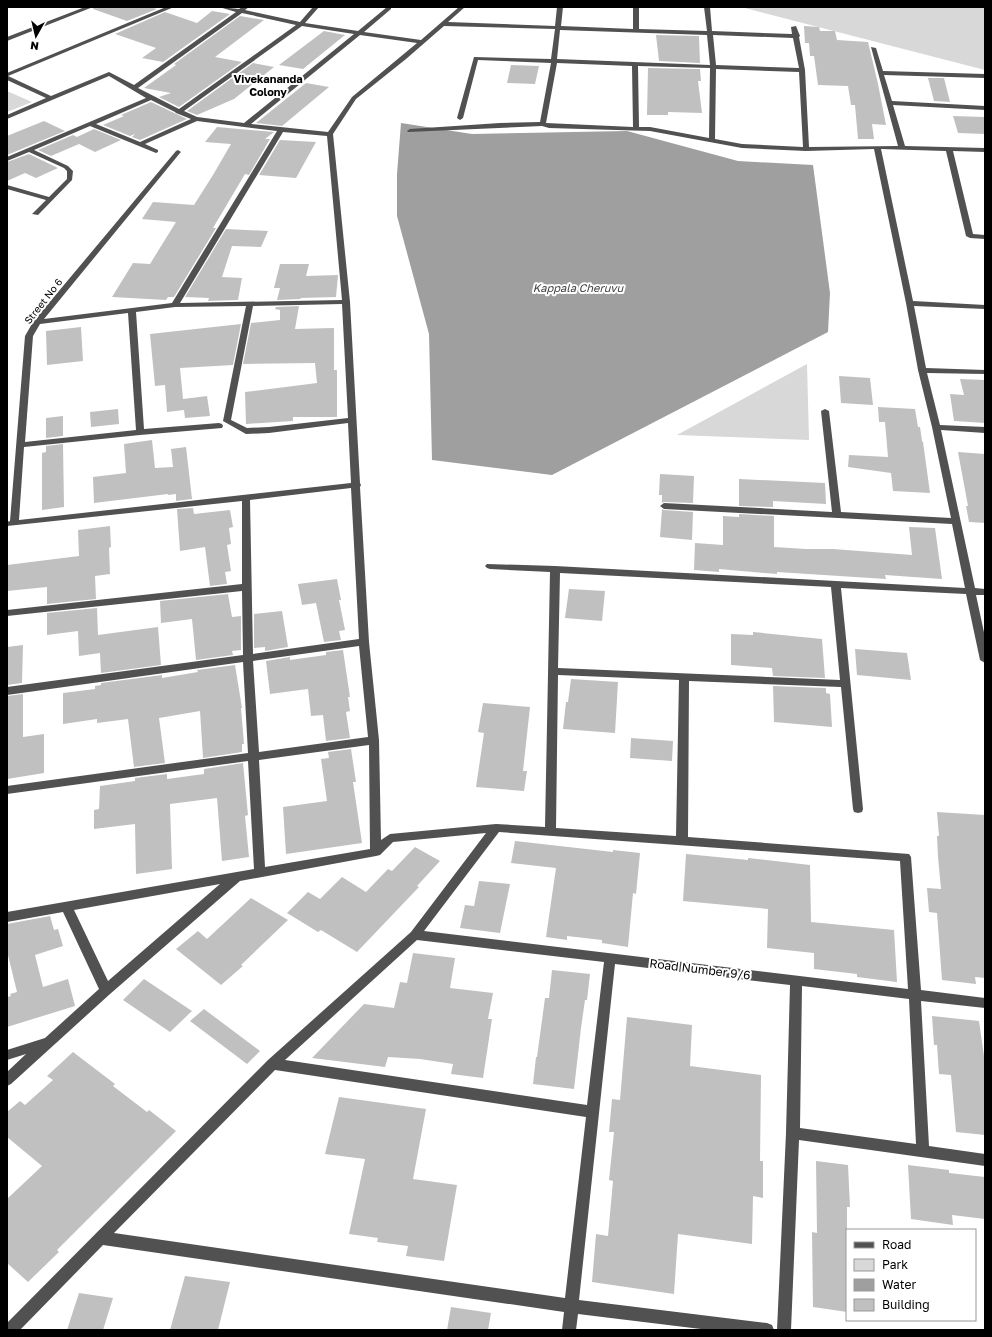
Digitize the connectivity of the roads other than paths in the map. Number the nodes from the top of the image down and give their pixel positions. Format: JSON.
{"nodes":[{"id":1,"x":90,"y":7,"type":"edge"},
{"id":2,"x":171,"y":7,"type":"edge"},
{"id":3,"x":222,"y":7,"type":"edge"},
{"id":4,"x":246,"y":7,"type":"edge"},
{"id":5,"x":316,"y":7,"type":"edge"},
{"id":6,"x":462,"y":7,"type":"edge"},
{"id":7,"x":560,"y":7,"type":"edge"},
{"id":8,"x":636,"y":7,"type":"edge"},
{"id":9,"x":706,"y":7,"type":"edge"},
{"id":10,"x":389,"y":8,"type":"edge"},
{"id":11,"x":240,"y":12,"type":"junction"},
{"id":12,"x":301,"y":24,"type":"junction"},
{"id":13,"x":444,"y":24,"type":"junction"},
{"id":14,"x":557,"y":27,"type":"junction"},
{"id":15,"x":794,"y":27,"type":"dead end"},
{"id":16,"x":636,"y":30,"type":"junction"},
{"id":17,"x":359,"y":32,"type":"junction"},
{"id":18,"x":710,"y":32,"type":"junction"},
{"id":19,"x":797,"y":36,"type":"junction"},
{"id":20,"x":7,"y":39,"type":"edge"},
{"id":21,"x":422,"y":42,"type":"junction"},
{"id":22,"x":873,"y":48,"type":"dead end"},
{"id":23,"x":554,"y":61,"type":"junction"},
{"id":24,"x":635,"y":64,"type":"junction"},
{"id":25,"x":713,"y":67,"type":"junction"},
{"id":26,"x":802,"y":70,"type":"junction"},
{"id":27,"x":882,"y":73,"type":"junction"},
{"id":28,"x":7,"y":75,"type":"edge"},
{"id":29,"x":985,"y":76,"type":"edge"},
{"id":30,"x":7,"y":78,"type":"edge"},
{"id":31,"x":134,"y":88,"type":"junction"},
{"id":32,"x":151,"y":98,"type":"junction"},
{"id":33,"x":52,"y":99,"type":"junction"},
{"id":34,"x":890,"y":103,"type":"junction"},
{"id":35,"x":985,"y":108,"type":"edge"},
{"id":36,"x":178,"y":112,"type":"junction"},
{"id":37,"x":7,"y":117,"type":"edge"},
{"id":38,"x":460,"y":118,"type":"dead end"},
{"id":39,"x":196,"y":119,"type":"junction"},
{"id":40,"x":91,"y":124,"type":"junction"},
{"id":41,"x":543,"y":124,"type":"junction"},
{"id":42,"x":246,"y":125,"type":"junction"},
{"id":43,"x":636,"y":128,"type":"junction"},
{"id":44,"x":280,"y":130,"type":"junction"},
{"id":45,"x":410,"y":131,"type":"dead end"},
{"id":46,"x":330,"y":134,"type":"junction"},
{"id":47,"x":712,"y":140,"type":"junction"},
{"id":48,"x":140,"y":144,"type":"junction"},
{"id":49,"x":877,"y":147,"type":"junction"},
{"id":50,"x":902,"y":147,"type":"junction"},
{"id":51,"x":806,"y":149,"type":"junction"},
{"id":52,"x":949,"y":149,"type":"junction"},
{"id":53,"x":30,"y":150,"type":"junction"},
{"id":54,"x":985,"y":150,"type":"edge"},
{"id":55,"x":156,"y":151,"type":"dead end"},
{"id":56,"x":178,"y":152,"type":"dead end"},
{"id":57,"x":7,"y":159,"type":"edge"},
{"id":58,"x":7,"y":187,"type":"edge"},
{"id":59,"x":50,"y":199,"type":"junction"},
{"id":60,"x":36,"y":214,"type":"dead end"},
{"id":61,"x":985,"y":237,"type":"edge"},
{"id":62,"x":346,"y":302,"type":"junction"},
{"id":63,"x":250,"y":303,"type":"junction"},
{"id":64,"x":910,"y":303,"type":"junction"},
{"id":65,"x":175,"y":305,"type":"junction"},
{"id":66,"x":985,"y":307,"type":"edge"},
{"id":67,"x":132,"y":312,"type":"junction"},
{"id":68,"x":37,"y":322,"type":"junction"},
{"id":69,"x":922,"y":370,"type":"junction"},
{"id":70,"x":985,"y":372,"type":"edge"},
{"id":71,"x":825,"y":411,"type":"dead end"},
{"id":72,"x":353,"y":420,"type":"junction"},
{"id":73,"x":219,"y":426,"type":"dead end"},
{"id":74,"x":936,"y":427,"type":"junction"},
{"id":75,"x":985,"y":430,"type":"edge"},
{"id":76,"x":140,"y":432,"type":"junction"},
{"id":77,"x":20,"y":445,"type":"junction"},
{"id":78,"x":357,"y":485,"type":"junction"},
{"id":79,"x":246,"y":497,"type":"junction"},
{"id":80,"x":664,"y":506,"type":"dead end"},
{"id":81,"x":837,"y":516,"type":"junction"},
{"id":82,"x":956,"y":521,"type":"junction"},
{"id":83,"x":10,"y":523,"type":"edge"},
{"id":84,"x":490,"y":566,"type":"dead end"},
{"id":85,"x":555,"y":569,"type":"junction"},
{"id":86,"x":836,"y":584,"type":"junction"},
{"id":87,"x":248,"y":587,"type":"junction"},
{"id":88,"x":971,"y":591,"type":"junction"},
{"id":89,"x":985,"y":592,"type":"edge"},
{"id":90,"x":7,"y":613,"type":"edge"},
{"id":91,"x":364,"y":642,"type":"junction"},
{"id":92,"x":248,"y":658,"type":"junction"},
{"id":93,"x":985,"y":660,"type":"edge"},
{"id":94,"x":552,"y":670,"type":"junction"},
{"id":95,"x":684,"y":677,"type":"junction"},
{"id":96,"x":846,"y":684,"type":"junction"},
{"id":97,"x":7,"y":691,"type":"edge"},
{"id":98,"x":374,"y":740,"type":"junction"},
{"id":99,"x":254,"y":757,"type":"junction"},
{"id":100,"x":7,"y":790,"type":"edge"},
{"id":101,"x":858,"y":809,"type":"dead end"},
{"id":102,"x":496,"y":828,"type":"junction"},
{"id":103,"x":550,"y":831,"type":"junction"},
{"id":104,"x":682,"y":840,"type":"junction"},
{"id":105,"x":376,"y":852,"type":"junction"},
{"id":106,"x":260,"y":873,"type":"junction"},
{"id":107,"x":236,"y":877,"type":"junction"},
{"id":108,"x":66,"y":906,"type":"junction"},
{"id":109,"x":7,"y":917,"type":"edge"},
{"id":110,"x":415,"y":935,"type":"junction"},
{"id":111,"x":610,"y":958,"type":"junction"},
{"id":112,"x":796,"y":980,"type":"junction"},
{"id":113,"x":106,"y":990,"type":"junction"},
{"id":114,"x":915,"y":995,"type":"junction"},
{"id":115,"x":985,"y":1003,"type":"edge"},
{"id":116,"x":50,"y":1042,"type":"junction"},
{"id":117,"x":7,"y":1055,"type":"edge"},
{"id":118,"x":272,"y":1064,"type":"junction"},
{"id":119,"x":7,"y":1080,"type":"edge"},
{"id":120,"x":592,"y":1112,"type":"junction"},
{"id":121,"x":793,"y":1133,"type":"junction"},
{"id":122,"x":923,"y":1152,"type":"junction"},
{"id":123,"x":985,"y":1160,"type":"edge"},
{"id":124,"x":100,"y":1238,"type":"junction"},
{"id":125,"x":572,"y":1306,"type":"junction"},
{"id":126,"x":10,"y":1330,"type":"edge"},
{"id":127,"x":569,"y":1330,"type":"edge"},
{"id":128,"x":767,"y":1330,"type":"edge"},
{"id":129,"x":784,"y":1330,"type":"edge"}],
"edges":[{"from":1,"to":20,"type":"street"},
{"from":2,"to":28,"type":"street"},
{"from":3,"to":11,"type":"street"},
{"from":4,"to":11,"type":"street"},
{"from":5,"to":12,"type":"street"},
{"from":6,"to":13,"type":"street"},
{"from":7,"to":14,"type":"street"},
{"from":8,"to":16,"type":"street"},
{"from":9,"to":18,"type":"street"},
{"from":10,"to":17,"type":"street"},
{"from":11,"to":12,"type":"street"},
{"from":11,"to":31,"type":"street"},
{"from":12,"to":17,"type":"street"},
{"from":12,"to":36,"type":"street"},
{"from":13,"to":14,"type":"street"},
{"from":13,"to":21,"type":"street"},
{"from":14,"to":16,"type":"street"},
{"from":14,"to":23,"type":"street"},
{"from":15,"to":19,"type":"street"},
{"from":16,"to":18,"type":"street"},
{"from":17,"to":21,"type":"street"},
{"from":17,"to":42,"type":"street"},
{"from":18,"to":19,"type":"street"},
{"from":18,"to":25,"type":"street"},
{"from":19,"to":26,"type":"street"},
{"from":21,"to":46,"type":"street"},
{"from":22,"to":27,"type":"street"},
{"from":23,"to":24,"type":"street"},
{"from":23,"to":38,"type":"street"},
{"from":23,"to":41,"type":"street"},
{"from":24,"to":25,"type":"street"},
{"from":24,"to":43,"type":"street"},
{"from":25,"to":26,"type":"street"},
{"from":25,"to":47,"type":"street"},
{"from":26,"to":51,"type":"street"},
{"from":27,"to":29,"type":"street"},
{"from":27,"to":34,"type":"street"},
{"from":30,"to":33,"type":"street"},
{"from":31,"to":32,"type":"street"},
{"from":31,"to":33,"type":"street"},
{"from":32,"to":36,"type":"street"},
{"from":32,"to":40,"type":"street"},
{"from":33,"to":37,"type":"street"},
{"from":34,"to":35,"type":"street"},
{"from":34,"to":50,"type":"street"},
{"from":36,"to":39,"type":"street"},
{"from":39,"to":42,"type":"street"},
{"from":39,"to":48,"type":"street"},
{"from":40,"to":48,"type":"street"},
{"from":40,"to":53,"type":"street"},
{"from":41,"to":43,"type":"street"},
{"from":41,"to":45,"type":"street"},
{"from":42,"to":44,"type":"street"},
{"from":43,"to":47,"type":"street"},
{"from":44,"to":46,"type":"street"},
{"from":44,"to":65,"type":"street"},
{"from":46,"to":62,"type":"street"},
{"from":47,"to":51,"type":"street"},
{"from":48,"to":55,"type":"street"},
{"from":49,"to":50,"type":"street"},
{"from":49,"to":51,"type":"street"},
{"from":49,"to":64,"type":"street"},
{"from":50,"to":52,"type":"street"},
{"from":52,"to":54,"type":"street"},
{"from":52,"to":61,"type":"street"},
{"from":53,"to":57,"type":"street"},
{"from":53,"to":59,"type":"street"},
{"from":56,"to":68,"type":"street","name":"Street No 6"},
{"from":58,"to":59,"type":"street"},
{"from":59,"to":60,"type":"street"},
{"from":62,"to":63,"type":"street"},
{"from":62,"to":72,"type":"street"},
{"from":63,"to":65,"type":"street"},
{"from":63,"to":72,"type":"street"},
{"from":64,"to":66,"type":"street"},
{"from":64,"to":69,"type":"street"},
{"from":65,"to":67,"type":"street"},
{"from":67,"to":68,"type":"street"},
{"from":67,"to":76,"type":"street"},
{"from":68,"to":77,"type":"street","name":"Street No 6"},
{"from":69,"to":70,"type":"street"},
{"from":69,"to":74,"type":"street"},
{"from":71,"to":81,"type":"street"},
{"from":72,"to":78,"type":"street"},
{"from":73,"to":76,"type":"street"},
{"from":74,"to":75,"type":"street"},
{"from":74,"to":82,"type":"street"},
{"from":76,"to":77,"type":"street"},
{"from":77,"to":83,"type":"street","name":"Street No 6"},
{"from":78,"to":79,"type":"street"},
{"from":78,"to":91,"type":"street"},
{"from":79,"to":83,"type":"street"},
{"from":79,"to":87,"type":"street"},
{"from":80,"to":81,"type":"street"},
{"from":81,"to":82,"type":"street"},
{"from":82,"to":88,"type":"street"},
{"from":84,"to":85,"type":"street"},
{"from":85,"to":86,"type":"street"},
{"from":85,"to":94,"type":"street"},
{"from":86,"to":88,"type":"street"},
{"from":86,"to":96,"type":"street"},
{"from":87,"to":90,"type":"street"},
{"from":87,"to":92,"type":"street"},
{"from":88,"to":89,"type":"street"},
{"from":88,"to":93,"type":"street"},
{"from":91,"to":92,"type":"street"},
{"from":91,"to":98,"type":"street"},
{"from":92,"to":97,"type":"street"},
{"from":92,"to":99,"type":"street"},
{"from":94,"to":95,"type":"street"},
{"from":94,"to":103,"type":"street"},
{"from":95,"to":96,"type":"street"},
{"from":95,"to":104,"type":"street"},
{"from":96,"to":101,"type":"street"},
{"from":98,"to":99,"type":"street"},
{"from":98,"to":105,"type":"street"},
{"from":99,"to":100,"type":"street"},
{"from":99,"to":106,"type":"street"},
{"from":102,"to":103,"type":"street"},
{"from":102,"to":105,"type":"street"},
{"from":102,"to":110,"type":"street"},
{"from":103,"to":104,"type":"street"},
{"from":104,"to":114,"type":"street"},
{"from":105,"to":106,"type":"street"},
{"from":106,"to":107,"type":"street"},
{"from":107,"to":108,"type":"street"},
{"from":107,"to":113,"type":"street"},
{"from":108,"to":109,"type":"street"},
{"from":108,"to":113,"type":"street"},
{"from":110,"to":111,"type":"street","name":"Road Number 9/6"},
{"from":110,"to":118,"type":"street"},
{"from":111,"to":112,"type":"street","name":"Road Number 9/6"},
{"from":111,"to":120,"type":"street"},
{"from":112,"to":114,"type":"street","name":"Road Number 9/6"},
{"from":112,"to":121,"type":"street"},
{"from":113,"to":116,"type":"street"},
{"from":114,"to":115,"type":"street","name":"Road Number 9/6"},
{"from":114,"to":122,"type":"street"},
{"from":116,"to":117,"type":"street"},
{"from":116,"to":119,"type":"street"},
{"from":118,"to":120,"type":"street"},
{"from":118,"to":124,"type":"street"},
{"from":120,"to":125,"type":"street"},
{"from":121,"to":122,"type":"street"},
{"from":121,"to":129,"type":"street"},
{"from":122,"to":123,"type":"street"},
{"from":124,"to":125,"type":"street"},
{"from":124,"to":126,"type":"street"},
{"from":125,"to":127,"type":"street"},
{"from":125,"to":128,"type":"street"}]}
